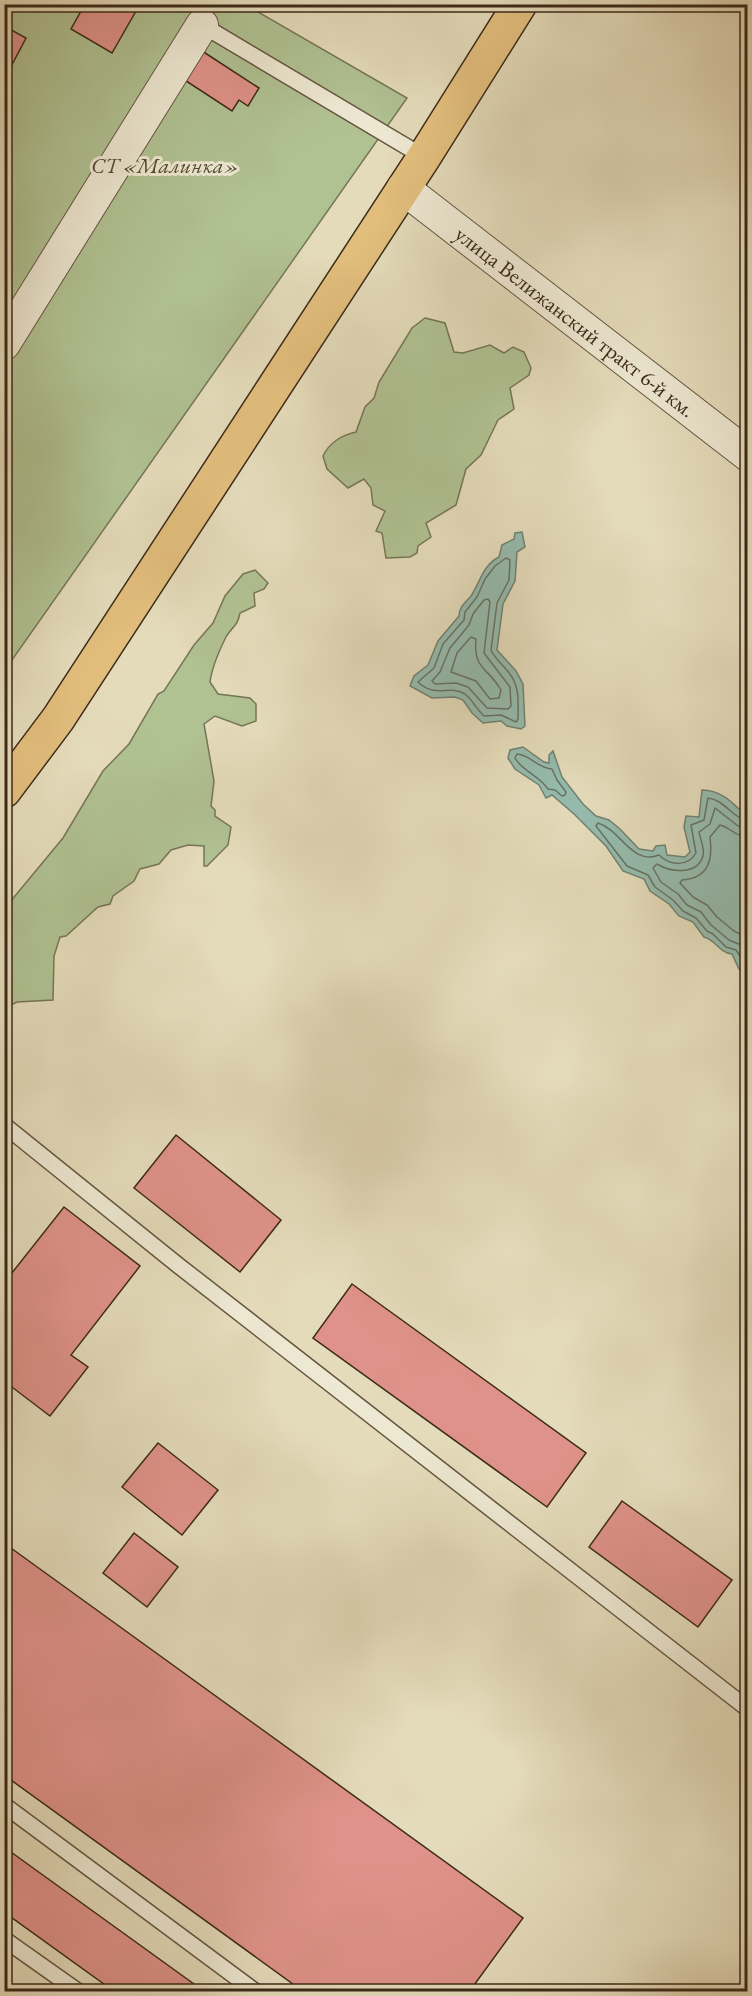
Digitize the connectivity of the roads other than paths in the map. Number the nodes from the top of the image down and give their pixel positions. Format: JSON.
{"nodes":[{"id":1,"x":520,"y":4,"type":"edge"},
{"id":2,"x":202,"y":26,"type":"joint"},
{"id":3,"x":424,"y":157,"type":"junction"},
{"id":4,"x":403,"y":188,"type":"junction"},
{"id":5,"x":4,"y":344,"type":"edge"},
{"id":6,"x":747,"y":455,"type":"edge"},
{"id":7,"x":4,"y":790,"type":"edge"},
{"id":8,"x":4,"y":1125,"type":"edge"},
{"id":9,"x":747,"y":1709,"type":"edge"},
{"id":10,"x":4,"y":1805,"type":"edge"},
{"id":11,"x":4,"y":1939,"type":"edge"},
{"id":12,"x":79,"y":1992,"type":"edge"},
{"id":13,"x":256,"y":1992,"type":"edge"}],
"edges":[{"from":1,"to":3,"type":"main road"},
{"from":2,"to":3,"type":"lane"},
{"from":2,"to":5,"type":"street"},
{"from":3,"to":4,"type":"main road"},
{"from":4,"to":6,"type":"street","name":"улица Велижанский тракт 6-й км."},
{"from":4,"to":7,"type":"main road"},
{"from":8,"to":9,"type":"lane"},
{"from":10,"to":13,"type":"lane"},
{"from":11,"to":12,"type":"lane"}]}
